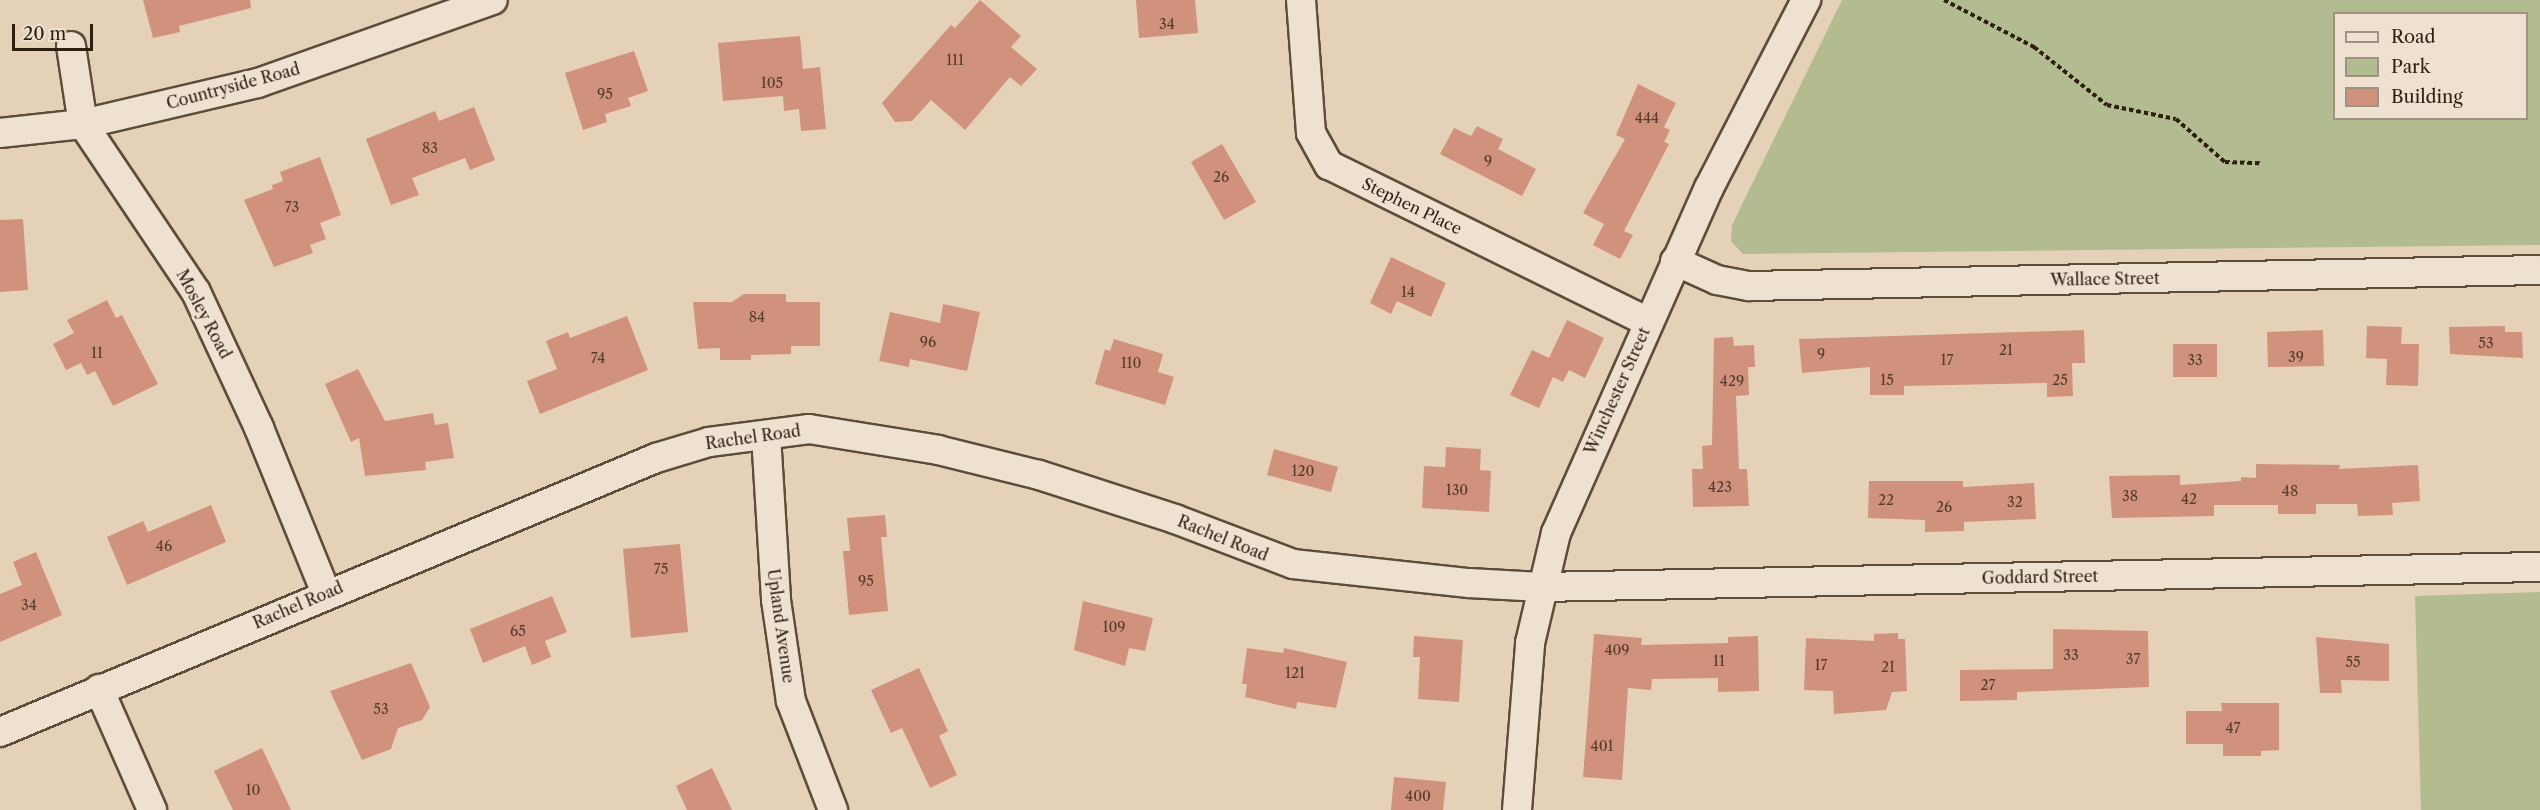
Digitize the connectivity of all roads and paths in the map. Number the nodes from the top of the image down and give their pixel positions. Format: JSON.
{"nodes":[{"id":1,"x":1301,"y":0,"type":"edge"},
{"id":2,"x":1806,"y":0,"type":"edge"},
{"id":3,"x":1944,"y":0,"type":"edge"},
{"id":4,"x":486,"y":1,"type":"edge"},
{"id":5,"x":71,"y":46,"type":"dead end"},
{"id":6,"x":83,"y":124,"type":"junction"},
{"id":7,"x":0,"y":133,"type":"edge"},
{"id":8,"x":2260,"y":163,"type":"dead end"},
{"id":9,"x":1675,"y":261,"type":"junction"},
{"id":10,"x":2540,"y":270,"type":"edge"},
{"id":11,"x":1648,"y":322,"type":"junction"},
{"id":12,"x":766,"y":435,"type":"junction"},
{"id":13,"x":2540,"y":567,"type":"edge"},
{"id":14,"x":1541,"y":587,"type":"junction"},
{"id":15,"x":326,"y":593,"type":"junction"},
{"id":16,"x":99,"y":689,"type":"junction"},
{"id":17,"x":0,"y":732,"type":"edge"},
{"id":18,"x":152,"y":810,"type":"edge"},
{"id":19,"x":833,"y":810,"type":"edge"},
{"id":20,"x":1517,"y":810,"type":"edge"}],
"edges":[{"from":1,"to":11,"type":"street","name":"Stephen Place"},
{"from":2,"to":9,"type":"street","name":"Winchester Street"},
{"from":3,"to":8,"type":"path"},
{"from":4,"to":6,"type":"street","name":"Countryside Road"},
{"from":5,"to":6,"type":"street","name":"Mosley Road"},
{"from":6,"to":7,"type":"street","name":"Countryside Road"},
{"from":6,"to":15,"type":"street","name":"Mosley Road"},
{"from":9,"to":10,"type":"street","name":"Wallace Street"},
{"from":9,"to":11,"type":"street","name":"Winchester Street"},
{"from":11,"to":14,"type":"street","name":"Winchester Street"},
{"from":12,"to":14,"type":"street","name":"Rachel Road"},
{"from":12,"to":15,"type":"street","name":"Rachel Road"},
{"from":12,"to":19,"type":"street","name":"Upland Avenue"},
{"from":13,"to":14,"type":"street","name":"Goddard Street"},
{"from":14,"to":20,"type":"street","name":"Winchester Street"},
{"from":15,"to":16,"type":"street","name":"Rachel Road"},
{"from":16,"to":17,"type":"street","name":"Rachel Road"},
{"from":16,"to":18,"type":"street"}]}
